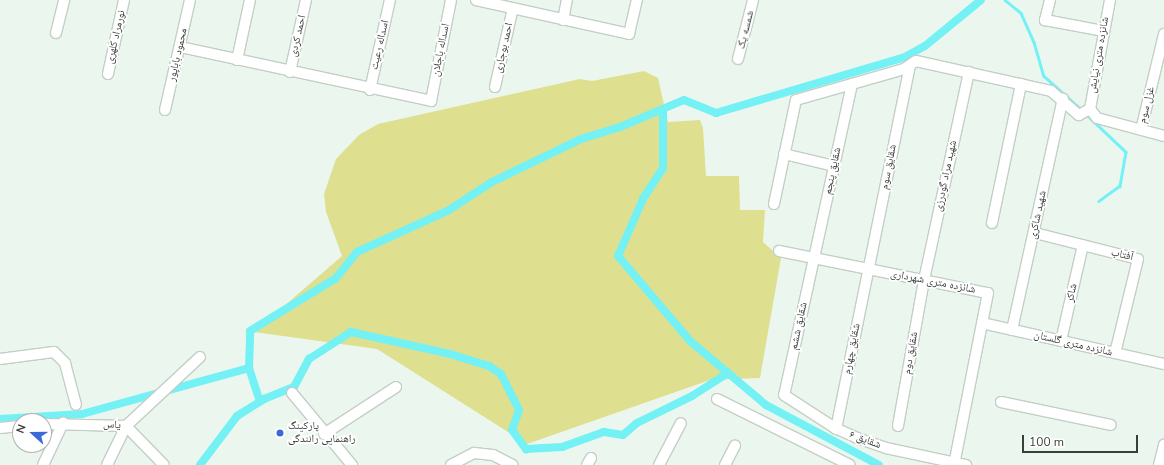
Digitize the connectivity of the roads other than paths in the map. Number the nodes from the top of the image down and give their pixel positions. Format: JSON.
{"nodes":[{"id":1,"x":64,"y":0,"type":"edge"},
{"id":2,"x":124,"y":0,"type":"edge"},
{"id":3,"x":190,"y":0,"type":"edge"},
{"id":4,"x":250,"y":0,"type":"edge"},
{"id":5,"x":306,"y":0,"type":"edge"},
{"id":6,"x":390,"y":0,"type":"edge"},
{"id":7,"x":451,"y":0,"type":"edge"},
{"id":8,"x":476,"y":0,"type":"edge"},
{"id":9,"x":567,"y":0,"type":"edge"},
{"id":10,"x":636,"y":0,"type":"edge"},
{"id":11,"x":753,"y":0,"type":"edge"},
{"id":12,"x":1050,"y":0,"type":"edge"},
{"id":13,"x":1110,"y":0,"type":"edge"},
{"id":14,"x":513,"y":8,"type":"junction"},
{"id":15,"x":563,"y":20,"type":"junction"},
{"id":16,"x":1103,"y":32,"type":"junction"},
{"id":17,"x":56,"y":33,"type":"dead end"},
{"id":18,"x":1164,"y":34,"type":"edge"},
{"id":19,"x":180,"y":47,"type":"junction"},
{"id":20,"x":738,"y":59,"type":"dead end"},
{"id":21,"x":237,"y":60,"type":"junction"},
{"id":22,"x":910,"y":65,"type":"junction"},
{"id":23,"x":290,"y":72,"type":"junction"},
{"id":24,"x":969,"y":72,"type":"junction"},
{"id":25,"x":108,"y":74,"type":"dead end"},
{"id":26,"x":852,"y":84,"type":"junction"},
{"id":27,"x":1022,"y":84,"type":"junction"},
{"id":28,"x":495,"y":87,"type":"dead end"},
{"id":29,"x":370,"y":90,"type":"junction"},
{"id":30,"x":1063,"y":99,"type":"junction"},
{"id":31,"x":1090,"y":109,"type":"junction"},
{"id":32,"x":165,"y":110,"type":"dead end"},
{"id":33,"x":1141,"y":130,"type":"junction"},
{"id":34,"x":1164,"y":136,"type":"edge"},
{"id":35,"x":784,"y":154,"type":"junction"},
{"id":36,"x":834,"y":166,"type":"junction"},
{"id":37,"x":774,"y":204,"type":"dead end"},
{"id":38,"x":992,"y":223,"type":"dead end"},
{"id":39,"x":1035,"y":233,"type":"junction"},
{"id":40,"x":1083,"y":245,"type":"junction"},
{"id":41,"x":779,"y":250,"type":"dead end"},
{"id":42,"x":814,"y":257,"type":"junction"},
{"id":43,"x":868,"y":268,"type":"junction"},
{"id":44,"x":924,"y":280,"type":"junction"},
{"id":45,"x":982,"y":324,"type":"junction"},
{"id":46,"x":1012,"y":330,"type":"junction"},
{"id":47,"x":1061,"y":341,"type":"junction"},
{"id":48,"x":1115,"y":353,"type":"junction"},
{"id":49,"x":200,"y":357,"type":"dead end"},
{"id":50,"x":0,"y":359,"type":"edge"},
{"id":51,"x":1164,"y":364,"type":"edge"},
{"id":52,"x":396,"y":387,"type":"dead end"},
{"id":53,"x":292,"y":393,"type":"dead end"},
{"id":54,"x":784,"y":395,"type":"joint"},
{"id":55,"x":717,"y":399,"type":"dead end"},
{"id":56,"x":1001,"y":402,"type":"dead end"},
{"id":57,"x":76,"y":405,"type":"dead end"},
{"id":58,"x":63,"y":422,"type":"junction"},
{"id":59,"x":52,"y":423,"type":"edge"},
{"id":60,"x":681,"y":423,"type":"dead end"},
{"id":61,"x":1111,"y":425,"type":"dead end"},
{"id":62,"x":126,"y":426,"type":"junction"},
{"id":63,"x":898,"y":426,"type":"dead end"},
{"id":64,"x":12,"y":427,"type":"edge"},
{"id":65,"x":0,"y":428,"type":"edge"},
{"id":66,"x":836,"y":429,"type":"junction"},
{"id":67,"x":324,"y":434,"type":"junction"},
{"id":68,"x":735,"y":444,"type":"dead end"},
{"id":69,"x":1164,"y":445,"type":"edge"},
{"id":70,"x":954,"y":464,"type":"edge"},
{"id":71,"x":43,"y":465,"type":"edge"},
{"id":72,"x":107,"y":465,"type":"edge"},
{"id":73,"x":164,"y":465,"type":"edge"},
{"id":74,"x":352,"y":465,"type":"edge"},
{"id":75,"x":451,"y":465,"type":"edge"},
{"id":76,"x":513,"y":465,"type":"edge"},
{"id":77,"x":659,"y":465,"type":"edge"},
{"id":78,"x":725,"y":465,"type":"edge"},
{"id":79,"x":850,"y":465,"type":"edge"},
{"id":80,"x":966,"y":465,"type":"edge"},
{"id":81,"x":1159,"y":465,"type":"edge"}],
"edges":[{"from":1,"to":17,"type":"street"},
{"from":2,"to":25,"type":"street","name":"نورمراد کلهری"},
{"from":3,"to":19,"type":"street","name":"محمود باباپور"},
{"from":4,"to":21,"type":"street"},
{"from":5,"to":23,"type":"street","name":"احمد کردی"},
{"from":6,"to":29,"type":"street","name":"اسداله رعیت"},
{"from":7,"to":29,"type":"street","name":"اسداله باجلان"},
{"from":8,"to":14,"type":"street"},
{"from":9,"to":15,"type":"street"},
{"from":10,"to":15,"type":"street"},
{"from":11,"to":20,"type":"street","name":"شمسه یک"},
{"from":12,"to":16,"type":"street"},
{"from":13,"to":16,"type":"street","name":"شانزده متری نیایش"},
{"from":14,"to":15,"type":"street"},
{"from":14,"to":28,"type":"street","name":"احمد بوجاری"},
{"from":16,"to":31,"type":"street","name":"شانزده متری نیایش"},
{"from":18,"to":33,"type":"street","name":"غزل سوم"},
{"from":19,"to":21,"type":"street"},
{"from":19,"to":32,"type":"street","name":"محمود باباپور"},
{"from":21,"to":23,"type":"street"},
{"from":22,"to":24,"type":"street"},
{"from":22,"to":26,"type":"street"},
{"from":22,"to":43,"type":"street","name":"شقایق سوم"},
{"from":23,"to":29,"type":"street"},
{"from":24,"to":27,"type":"street"},
{"from":24,"to":44,"type":"street","name":"شهید مراد گودرزی"},
{"from":26,"to":35,"type":"street"},
{"from":26,"to":36,"type":"street","name":"شقایق پنجم"},
{"from":27,"to":30,"type":"street"},
{"from":27,"to":38,"type":"street"},
{"from":30,"to":31,"type":"street"},
{"from":30,"to":39,"type":"street","name":"شهید شاکری"},
{"from":31,"to":33,"type":"street"},
{"from":33,"to":34,"type":"street"},
{"from":35,"to":36,"type":"street"},
{"from":35,"to":37,"type":"street"},
{"from":36,"to":42,"type":"street","name":"شقایق پنجم"},
{"from":39,"to":40,"type":"street","name":"آفتاب"},
{"from":39,"to":46,"type":"street","name":"شهید شاکری"},
{"from":40,"to":47,"type":"street","name":"شاکر"},
{"from":40,"to":48,"type":"street","name":"آفتاب"},
{"from":41,"to":42,"type":"street","name":"شانزده متری شهرداری"},
{"from":42,"to":43,"type":"street","name":"شانزده متری شهرداری"},
{"from":42,"to":54,"type":"street","name":"شقایق ششم"},
{"from":43,"to":44,"type":"street","name":"شانزده متری شهرداری"},
{"from":43,"to":66,"type":"street","name":"شقایق چهارم"},
{"from":44,"to":45,"type":"street","name":"شانزده متری شهرداری"},
{"from":44,"to":63,"type":"street","name":"شقایق دوم"},
{"from":45,"to":46,"type":"street","name":"شانزده متری گلستان"},
{"from":45,"to":70,"type":"street","name":"شانزده متری شهرداری"},
{"from":46,"to":47,"type":"street","name":"شانزده متری گلستان"},
{"from":47,"to":48,"type":"street","name":"شانزده متری گلستان"},
{"from":48,"to":51,"type":"street","name":"شانزده متری گلستان"},
{"from":49,"to":62,"type":"street"},
{"from":50,"to":57,"type":"street"},
{"from":52,"to":67,"type":"street"},
{"from":53,"to":67,"type":"street"},
{"from":54,"to":66,"type":"street","name":"شقایق ۶"},
{"from":55,"to":79,"type":"street"},
{"from":56,"to":61,"type":"street"},
{"from":58,"to":59,"type":"street","name":"یاس"},
{"from":58,"to":62,"type":"street","name":"یاس"},
{"from":58,"to":71,"type":"street"},
{"from":60,"to":77,"type":"street"},
{"from":62,"to":72,"type":"street"},
{"from":62,"to":73,"type":"street","name":"یاس"},
{"from":64,"to":65,"type":"street"},
{"from":66,"to":70,"type":"street","name":"شقایق ۶"},
{"from":67,"to":74,"type":"street"},
{"from":68,"to":78,"type":"street"},
{"from":69,"to":81,"type":"street"},
{"from":70,"to":80,"type":"street","name":"شقایق ۶"},
{"from":75,"to":76,"type":"street"}]}
